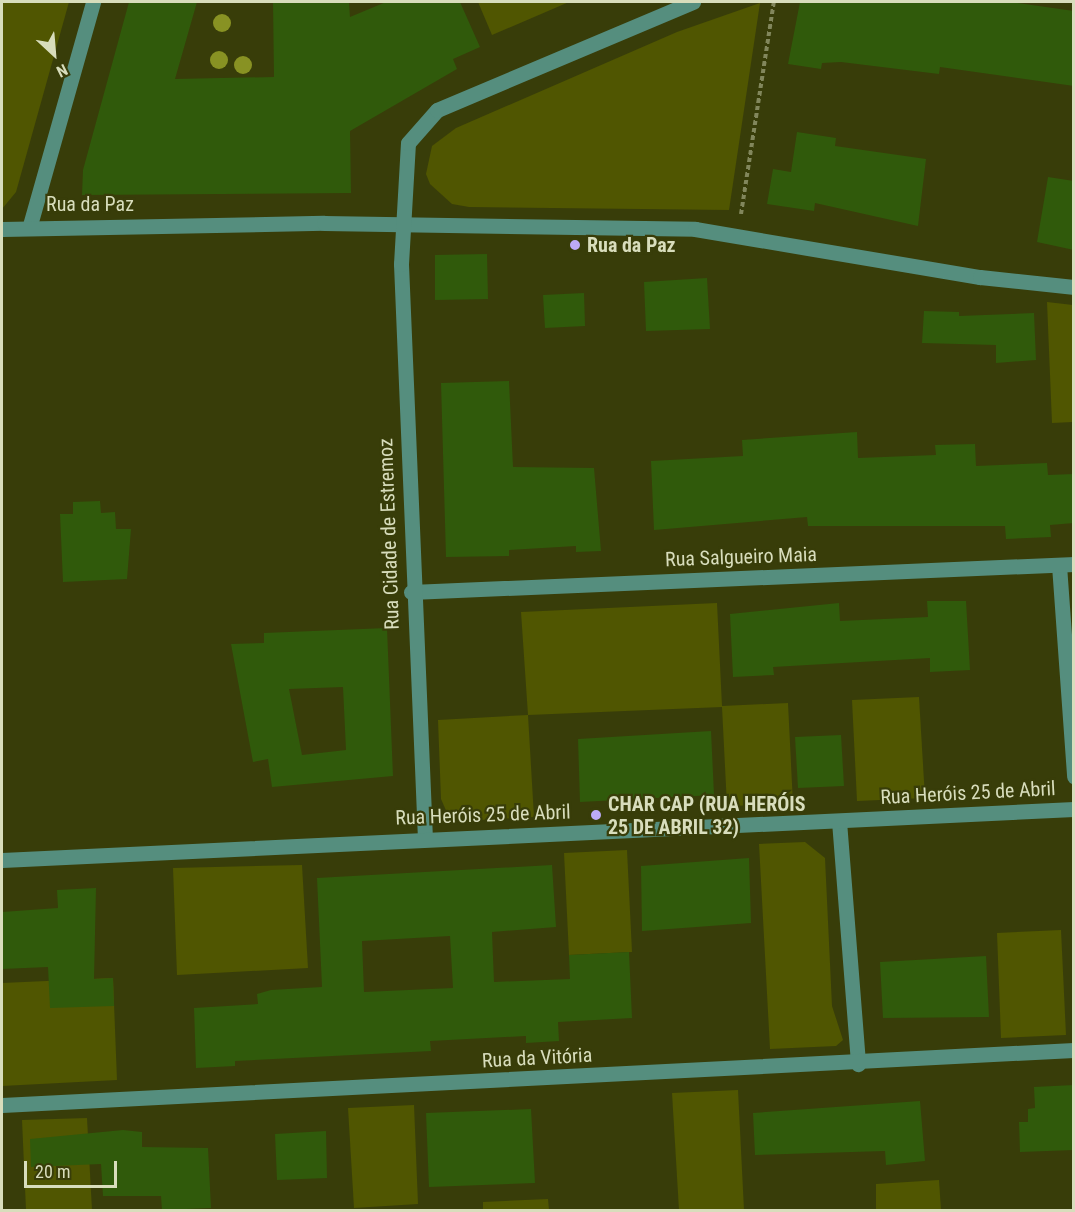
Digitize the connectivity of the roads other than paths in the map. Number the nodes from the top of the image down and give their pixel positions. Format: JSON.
{"nodes":[{"id":1,"x":93,"y":2,"type":"edge"},
{"id":2,"x":693,"y":2,"type":"edge"},
{"id":3,"x":30,"y":225,"type":"junction"},
{"id":4,"x":403,"y":228,"type":"junction"},
{"id":5,"x":2,"y":229,"type":"edge"},
{"id":6,"x":1074,"y":287,"type":"edge"},
{"id":7,"x":1066,"y":564,"type":"edge"},
{"id":8,"x":411,"y":592,"type":"junction"},
{"id":9,"x":1074,"y":776,"type":"edge"},
{"id":10,"x":1074,"y":809,"type":"edge"},
{"id":11,"x":839,"y":821,"type":"junction"},
{"id":12,"x":425,"y":839,"type":"junction"},
{"id":13,"x":2,"y":860,"type":"edge"},
{"id":14,"x":1074,"y":1050,"type":"edge"},
{"id":15,"x":858,"y":1064,"type":"junction"},
{"id":16,"x":2,"y":1105,"type":"edge"}],
"edges":[{"from":1,"to":3,"type":"street"},
{"from":2,"to":4,"type":"street","name":"Rua Cidade de Estremoz"},
{"from":3,"to":4,"type":"street","name":"Rua da Paz"},
{"from":3,"to":5,"type":"street","name":"Rua da Paz"},
{"from":4,"to":6,"type":"street","name":"Rua da Paz"},
{"from":4,"to":8,"type":"street","name":"Rua Cidade de Estremoz"},
{"from":7,"to":8,"type":"street","name":"Rua Salgueiro Maia"},
{"from":7,"to":9,"type":"street"},
{"from":8,"to":12,"type":"street","name":"Rua Cidade de Estremoz"},
{"from":10,"to":11,"type":"street","name":"Rua Heróis 25 de Abril"},
{"from":11,"to":12,"type":"street","name":"Rua Heróis 25 de Abril"},
{"from":11,"to":15,"type":"street"},
{"from":12,"to":13,"type":"street","name":"Rua Heróis 25 de Abril"},
{"from":14,"to":15,"type":"street","name":"Rua da Vitória"},
{"from":15,"to":16,"type":"street","name":"Rua da Vitória"}]}
